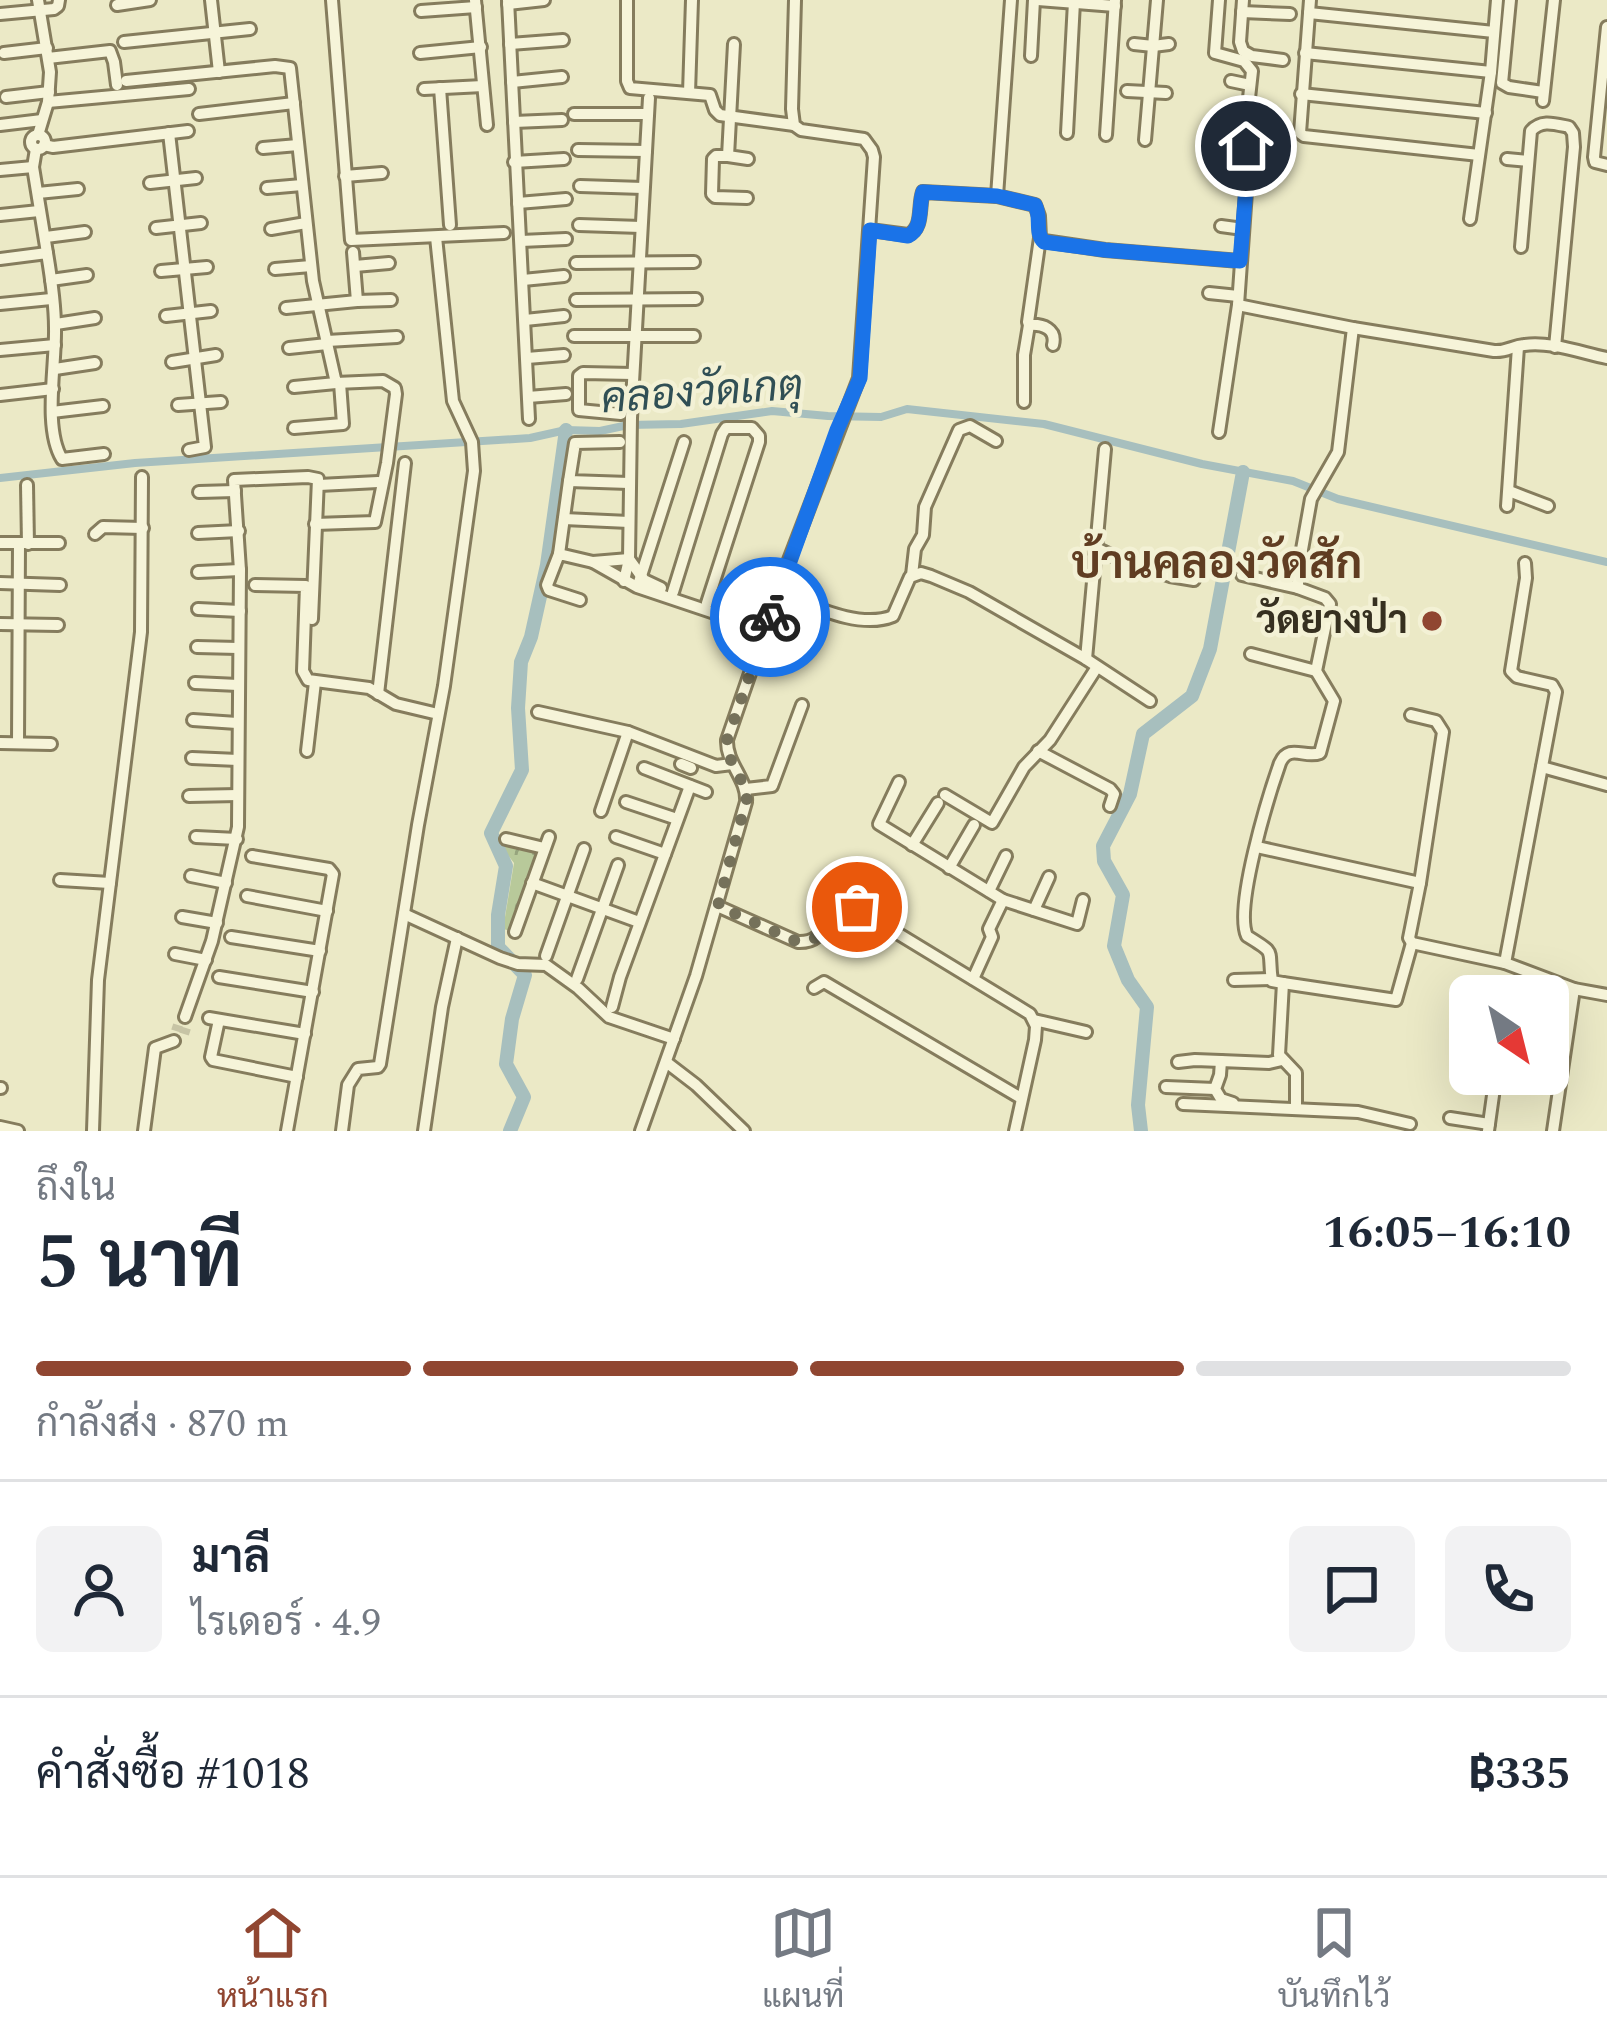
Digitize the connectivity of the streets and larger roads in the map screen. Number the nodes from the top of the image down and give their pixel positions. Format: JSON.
{"nodes":[{"id":1,"x":59,"y":0,"type":"edge"},
{"id":2,"x":149,"y":0,"type":"edge"},
{"id":3,"x":211,"y":0,"type":"edge"},
{"id":4,"x":332,"y":0,"type":"edge"},
{"id":5,"x":544,"y":0,"type":"edge"},
{"id":6,"x":627,"y":0,"type":"edge"},
{"id":7,"x":692,"y":0,"type":"edge"},
{"id":8,"x":795,"y":0,"type":"edge"},
{"id":9,"x":1011,"y":0,"type":"edge"},
{"id":10,"x":1036,"y":0,"type":"edge"},
{"id":11,"x":1157,"y":0,"type":"edge"},
{"id":12,"x":1219,"y":0,"type":"edge"},
{"id":13,"x":1497,"y":0,"type":"edge"},
{"id":14,"x":1510,"y":0,"type":"edge"},
{"id":15,"x":1554,"y":0,"type":"edge"},
{"id":16,"x":508,"y":2,"type":"edge"},
{"id":17,"x":1075,"y":2,"type":"edge"},
{"id":18,"x":1115,"y":3,"type":"edge"},
{"id":19,"x":118,"y":4,"type":"dead end"},
{"id":20,"x":475,"y":4,"type":"edge"},
{"id":21,"x":39,"y":5,"type":"edge"},
{"id":22,"x":1243,"y":6,"type":"edge"},
{"id":23,"x":1309,"y":7,"type":"edge"},
{"id":24,"x":421,"y":11,"type":"dead end"},
{"id":25,"x":0,"y":14,"type":"edge"},
{"id":26,"x":1290,"y":14,"type":"dead end"},
{"id":27,"x":1607,"y":27,"type":"edge"},
{"id":28,"x":250,"y":28,"type":"dead end"},
{"id":29,"x":1494,"y":32,"type":"junction"},
{"id":30,"x":214,"y":34,"type":"junction"},
{"id":31,"x":563,"y":40,"type":"dead end"},
{"id":32,"x":124,"y":43,"type":"dead end"},
{"id":33,"x":510,"y":44,"type":"junction"},
{"id":34,"x":734,"y":44,"type":"dead end"},
{"id":35,"x":1134,"y":44,"type":"dead end"},
{"id":36,"x":1169,"y":44,"type":"dead end"},
{"id":37,"x":1153,"y":46,"type":"junction"},
{"id":38,"x":481,"y":47,"type":"junction"},
{"id":39,"x":4,"y":53,"type":"dead end"},
{"id":40,"x":48,"y":53,"type":"junction"},
{"id":41,"x":420,"y":53,"type":"dead end"},
{"id":42,"x":1305,"y":53,"type":"junction"},
{"id":43,"x":1031,"y":56,"type":"dead end"},
{"id":44,"x":1283,"y":60,"type":"dead end"},
{"id":45,"x":219,"y":72,"type":"junction"},
{"id":46,"x":1491,"y":72,"type":"junction"},
{"id":47,"x":562,"y":77,"type":"dead end"},
{"id":48,"x":1231,"y":81,"type":"dead end"},
{"id":49,"x":512,"y":82,"type":"junction"},
{"id":50,"x":1250,"y":85,"type":"junction"},
{"id":51,"x":483,"y":86,"type":"junction"},
{"id":52,"x":440,"y":88,"type":"junction"},
{"id":53,"x":189,"y":89,"type":"dead end"},
{"id":54,"x":424,"y":89,"type":"dead end"},
{"id":55,"x":1127,"y":91,"type":"dead end"},
{"id":56,"x":689,"y":93,"type":"junction"},
{"id":57,"x":1149,"y":93,"type":"junction"},
{"id":58,"x":1166,"y":93,"type":"dead end"},
{"id":59,"x":1301,"y":94,"type":"junction"},
{"id":60,"x":6,"y":97,"type":"dead end"},
{"id":61,"x":48,"y":97,"type":"junction"},
{"id":62,"x":649,"y":98,"type":"dead end"},
{"id":63,"x":294,"y":103,"type":"junction"},
{"id":64,"x":1486,"y":113,"type":"junction"},
{"id":65,"x":199,"y":114,"type":"dead end"},
{"id":66,"x":648,"y":114,"type":"junction"},
{"id":67,"x":731,"y":116,"type":"junction"},
{"id":68,"x":42,"y":120,"type":"junction"},
{"id":69,"x":514,"y":122,"type":"junction"},
{"id":70,"x":0,"y":125,"type":"edge"},
{"id":71,"x":488,"y":125,"type":"dead end"},
{"id":72,"x":794,"y":125,"type":"junction"},
{"id":73,"x":188,"y":131,"type":"dead end"},
{"id":74,"x":169,"y":133,"type":"junction"},
{"id":75,"x":1067,"y":133,"type":"dead end"},
{"id":76,"x":1106,"y":135,"type":"dead end"},
{"id":77,"x":1144,"y":140,"type":"dead end"},
{"id":78,"x":39,"y":143,"type":"junction"},
{"id":79,"x":298,"y":145,"type":"junction"},
{"id":80,"x":263,"y":148,"type":"dead end"},
{"id":81,"x":578,"y":150,"type":"dead end"},
{"id":82,"x":646,"y":151,"type":"junction"},
{"id":83,"x":1479,"y":155,"type":"junction"},
{"id":84,"x":728,"y":156,"type":"junction"},
{"id":85,"x":564,"y":158,"type":"dead end"},
{"id":86,"x":748,"y":159,"type":"dead end"},
{"id":87,"x":1507,"y":159,"type":"dead end"},
{"id":88,"x":1528,"y":161,"type":"junction"},
{"id":89,"x":514,"y":162,"type":"junction"},
{"id":90,"x":1607,"y":165,"type":"edge"},
{"id":91,"x":33,"y":166,"type":"junction"},
{"id":92,"x":0,"y":170,"type":"edge"},
{"id":93,"x":382,"y":173,"type":"dead end"},
{"id":94,"x":345,"y":176,"type":"junction"},
{"id":95,"x":196,"y":178,"type":"dead end"},
{"id":96,"x":175,"y":181,"type":"junction"},
{"id":97,"x":150,"y":183,"type":"dead end"},
{"id":98,"x":302,"y":185,"type":"junction"},
{"id":99,"x":580,"y":186,"type":"dead end"},
{"id":100,"x":267,"y":188,"type":"dead end"},
{"id":101,"x":643,"y":188,"type":"junction"},
{"id":102,"x":78,"y":189,"type":"dead end"},
{"id":103,"x":38,"y":193,"type":"junction"},
{"id":104,"x":997,"y":196,"type":"junction"},
{"id":105,"x":747,"y":198,"type":"dead end"},
{"id":106,"x":566,"y":200,"type":"dead end"},
{"id":107,"x":518,"y":203,"type":"junction"},
{"id":108,"x":39,"y":211,"type":"junction"},
{"id":109,"x":0,"y":215,"type":"edge"},
{"id":110,"x":1470,"y":219,"type":"dead end"},
{"id":111,"x":201,"y":223,"type":"dead end"},
{"id":112,"x":306,"y":223,"type":"junction"},
{"id":113,"x":180,"y":225,"type":"junction"},
{"id":114,"x":450,"y":225,"type":"dead end"},
{"id":115,"x":579,"y":225,"type":"dead end"},
{"id":116,"x":1221,"y":226,"type":"dead end"},
{"id":117,"x":641,"y":227,"type":"junction"},
{"id":118,"x":156,"y":228,"type":"dead end"},
{"id":119,"x":271,"y":229,"type":"dead end"},
{"id":120,"x":870,"y":230,"type":"junction"},
{"id":121,"x":1243,"y":230,"type":"junction"},
{"id":122,"x":85,"y":232,"type":"dead end"},
{"id":123,"x":504,"y":233,"type":"dead end"},
{"id":124,"x":46,"y":237,"type":"junction"},
{"id":125,"x":436,"y":237,"type":"junction"},
{"id":126,"x":1040,"y":238,"type":"junction"},
{"id":127,"x":566,"y":239,"type":"dead end"},
{"id":128,"x":521,"y":242,"type":"junction"},
{"id":129,"x":1521,"y":247,"type":"dead end"},
{"id":130,"x":353,"y":252,"type":"dead end"},
{"id":131,"x":46,"y":253,"type":"junction"},
{"id":132,"x":0,"y":259,"type":"edge"},
{"id":133,"x":639,"y":260,"type":"junction"},
{"id":134,"x":1240,"y":261,"type":"junction"},
{"id":135,"x":576,"y":262,"type":"dead end"},
{"id":136,"x":694,"y":262,"type":"dead end"},
{"id":137,"x":389,"y":263,"type":"dead end"},
{"id":138,"x":311,"y":266,"type":"junction"},
{"id":139,"x":355,"y":266,"type":"junction"},
{"id":140,"x":207,"y":267,"type":"dead end"},
{"id":141,"x":185,"y":269,"type":"junction"},
{"id":142,"x":275,"y":269,"type":"dead end"},
{"id":143,"x":161,"y":272,"type":"dead end"},
{"id":144,"x":87,"y":275,"type":"dead end"},
{"id":145,"x":564,"y":276,"type":"dead end"},
{"id":146,"x":51,"y":280,"type":"junction"},
{"id":147,"x":523,"y":280,"type":"junction"},
{"id":148,"x":1209,"y":293,"type":"dead end"},
{"id":149,"x":51,"y":299,"type":"junction"},
{"id":150,"x":696,"y":299,"type":"dead end"},
{"id":151,"x":391,"y":300,"type":"dead end"},
{"id":152,"x":576,"y":300,"type":"dead end"},
{"id":153,"x":357,"y":301,"type":"junction"},
{"id":154,"x":636,"y":301,"type":"junction"},
{"id":155,"x":1238,"y":301,"type":"junction"},
{"id":156,"x":0,"y":304,"type":"edge"},
{"id":157,"x":318,"y":304,"type":"junction"},
{"id":158,"x":286,"y":308,"type":"dead end"},
{"id":159,"x":211,"y":311,"type":"dead end"},
{"id":160,"x":190,"y":314,"type":"junction"},
{"id":161,"x":166,"y":316,"type":"dead end"},
{"id":162,"x":564,"y":316,"type":"dead end"},
{"id":163,"x":95,"y":318,"type":"dead end"},
{"id":164,"x":525,"y":320,"type":"junction"},
{"id":165,"x":56,"y":324,"type":"junction"},
{"id":166,"x":1030,"y":325,"type":"junction"},
{"id":167,"x":1353,"y":328,"type":"junction"},
{"id":168,"x":574,"y":336,"type":"dead end"},
{"id":169,"x":635,"y":336,"type":"junction"},
{"id":170,"x":694,"y":336,"type":"dead end"},
{"id":171,"x":397,"y":337,"type":"dead end"},
{"id":172,"x":327,"y":342,"type":"junction"},
{"id":173,"x":55,"y":345,"type":"junction"},
{"id":174,"x":1053,"y":345,"type":"dead end"},
{"id":175,"x":1517,"y":347,"type":"junction"},
{"id":176,"x":1555,"y":347,"type":"junction"},
{"id":177,"x":289,"y":348,"type":"dead end"},
{"id":178,"x":0,"y":350,"type":"edge"},
{"id":179,"x":216,"y":355,"type":"dead end"},
{"id":180,"x":564,"y":355,"type":"dead end"},
{"id":181,"x":195,"y":357,"type":"junction"},
{"id":182,"x":527,"y":358,"type":"junction"},
{"id":183,"x":1607,"y":358,"type":"edge"},
{"id":184,"x":172,"y":362,"type":"dead end"},
{"id":185,"x":94,"y":363,"type":"dead end"},
{"id":186,"x":55,"y":369,"type":"junction"},
{"id":187,"x":633,"y":374,"type":"junction"},
{"id":188,"x":338,"y":383,"type":"junction"},
{"id":189,"x":294,"y":387,"type":"dead end"},
{"id":190,"x":53,"y":389,"type":"junction"},
{"id":191,"x":566,"y":394,"type":"dead end"},
{"id":192,"x":0,"y":395,"type":"edge"},
{"id":193,"x":528,"y":397,"type":"junction"},
{"id":194,"x":221,"y":401,"type":"dead end"},
{"id":195,"x":1024,"y":402,"type":"dead end"},
{"id":196,"x":200,"y":403,"type":"junction"},
{"id":197,"x":178,"y":405,"type":"dead end"},
{"id":198,"x":103,"y":406,"type":"dead end"},
{"id":199,"x":52,"y":412,"type":"junction"},
{"id":200,"x":626,"y":416,"type":"junction"},
{"id":201,"x":530,"y":419,"type":"dead end"},
{"id":202,"x":294,"y":428,"type":"dead end"},
{"id":203,"x":1220,"y":432,"type":"dead end"},
{"id":204,"x":625,"y":441,"type":"junction"},
{"id":205,"x":997,"y":441,"type":"dead end"},
{"id":206,"x":684,"y":442,"type":"dead end"},
{"id":207,"x":222,"y":445,"type":"dead end"},
{"id":208,"x":205,"y":447,"type":"junction"},
{"id":209,"x":1105,"y":449,"type":"dead end"},
{"id":210,"x":189,"y":450,"type":"dead end"},
{"id":211,"x":104,"y":454,"type":"dead end"},
{"id":212,"x":405,"y":463,"type":"dead end"},
{"id":213,"x":142,"y":477,"type":"dead end"},
{"id":214,"x":569,"y":481,"type":"junction"},
{"id":215,"x":378,"y":482,"type":"dead end"},
{"id":216,"x":629,"y":483,"type":"junction"},
{"id":217,"x":27,"y":485,"type":"dead end"},
{"id":218,"x":319,"y":485,"type":"junction"},
{"id":219,"x":1509,"y":490,"type":"junction"},
{"id":220,"x":236,"y":491,"type":"junction"},
{"id":221,"x":199,"y":492,"type":"dead end"},
{"id":222,"x":1507,"y":506,"type":"dead end"},
{"id":223,"x":1548,"y":506,"type":"dead end"},
{"id":224,"x":564,"y":519,"type":"junction"},
{"id":225,"x":629,"y":522,"type":"junction"},
{"id":226,"x":316,"y":524,"type":"junction"},
{"id":227,"x":143,"y":528,"type":"junction"},
{"id":228,"x":239,"y":531,"type":"junction"},
{"id":229,"x":198,"y":532,"type":"dead end"},
{"id":230,"x":94,"y":534,"type":"dead end"},
{"id":231,"x":0,"y":543,"type":"edge"},
{"id":232,"x":58,"y":543,"type":"dead end"},
{"id":233,"x":23,"y":544,"type":"junction"},
{"id":234,"x":1096,"y":548,"type":"junction"},
{"id":235,"x":559,"y":554,"type":"junction"},
{"id":236,"x":629,"y":559,"type":"junction"},
{"id":237,"x":1119,"y":559,"type":"junction"},
{"id":238,"x":592,"y":562,"type":"junction"},
{"id":239,"x":1525,"y":563,"type":"dead end"},
{"id":240,"x":1094,"y":565,"type":"junction"},
{"id":241,"x":240,"y":570,"type":"junction"},
{"id":242,"x":198,"y":572,"type":"dead end"},
{"id":243,"x":912,"y":575,"type":"junction"},
{"id":244,"x":1241,"y":575,"type":"dead end"},
{"id":245,"x":1194,"y":580,"type":"dead end"},
{"id":246,"x":624,"y":581,"type":"junction"},
{"id":247,"x":639,"y":582,"type":"junction"},
{"id":248,"x":0,"y":583,"type":"edge"},
{"id":249,"x":19,"y":584,"type":"junction"},
{"id":250,"x":60,"y":584,"type":"dead end"},
{"id":251,"x":255,"y":585,"type":"dead end"},
{"id":252,"x":1298,"y":589,"type":"junction"},
{"id":253,"x":778,"y":593,"type":"junction"},
{"id":254,"x":676,"y":596,"type":"junction"},
{"id":255,"x":580,"y":600,"type":"dead end"},
{"id":256,"x":710,"y":606,"type":"junction"},
{"id":257,"x":198,"y":609,"type":"dead end"},
{"id":258,"x":240,"y":611,"type":"junction"},
{"id":259,"x":312,"y":619,"type":"dead end"},
{"id":260,"x":0,"y":624,"type":"edge"},
{"id":261,"x":19,"y":624,"type":"junction"},
{"id":262,"x":58,"y":625,"type":"dead end"},
{"id":263,"x":766,"y":627,"type":"junction"},
{"id":264,"x":196,"y":647,"type":"dead end"},
{"id":265,"x":238,"y":648,"type":"junction"},
{"id":266,"x":1251,"y":655,"type":"dead end"},
{"id":267,"x":1091,"y":663,"type":"junction"},
{"id":268,"x":1316,"y":671,"type":"junction"},
{"id":269,"x":315,"y":682,"type":"junction"},
{"id":270,"x":195,"y":683,"type":"dead end"},
{"id":271,"x":238,"y":686,"type":"junction"},
{"id":272,"x":378,"y":694,"type":"junction"},
{"id":273,"x":1150,"y":701,"type":"dead end"},
{"id":274,"x":0,"y":704,"type":"edge"},
{"id":275,"x":18,"y":704,"type":"junction"},
{"id":276,"x":802,"y":705,"type":"dead end"},
{"id":277,"x":538,"y":712,"type":"dead end"},
{"id":278,"x":438,"y":714,"type":"junction"},
{"id":279,"x":1411,"y":716,"type":"dead end"},
{"id":280,"x":193,"y":720,"type":"dead end"},
{"id":281,"x":237,"y":723,"type":"junction"},
{"id":282,"x":628,"y":732,"type":"junction"},
{"id":283,"x":0,"y":743,"type":"edge"},
{"id":284,"x":18,"y":743,"type":"junction"},
{"id":285,"x":51,"y":744,"type":"dead end"},
{"id":286,"x":307,"y":751,"type":"dead end"},
{"id":287,"x":1039,"y":751,"type":"junction"},
{"id":288,"x":192,"y":758,"type":"dead end"},
{"id":289,"x":238,"y":760,"type":"junction"},
{"id":290,"x":688,"y":761,"type":"junction"},
{"id":291,"x":732,"y":764,"type":"junction"},
{"id":292,"x":1542,"y":767,"type":"junction"},
{"id":293,"x":644,"y":768,"type":"dead end"},
{"id":294,"x":899,"y":782,"type":"dead end"},
{"id":295,"x":683,"y":783,"type":"junction"},
{"id":296,"x":1607,"y":785,"type":"edge"},
{"id":297,"x":746,"y":789,"type":"junction"},
{"id":298,"x":706,"y":792,"type":"dead end"},
{"id":299,"x":238,"y":795,"type":"junction"},
{"id":300,"x":189,"y":796,"type":"dead end"},
{"id":301,"x":626,"y":802,"type":"dead end"},
{"id":302,"x":1111,"y":806,"type":"dead end"},
{"id":303,"x":601,"y":811,"type":"dead end"},
{"id":304,"x":866,"y":818,"type":"dead end"},
{"id":305,"x":677,"y":819,"type":"junction"},
{"id":306,"x":878,"y":824,"type":"junction"},
{"id":307,"x":974,"y":825,"type":"dead end"},
{"id":308,"x":196,"y":837,"type":"dead end"},
{"id":309,"x":616,"y":837,"type":"dead end"},
{"id":310,"x":237,"y":839,"type":"junction"},
{"id":311,"x":506,"y":839,"type":"dead end"},
{"id":312,"x":912,"y":845,"type":"junction"},
{"id":313,"x":1257,"y":847,"type":"junction"},
{"id":314,"x":584,"y":849,"type":"dead end"},
{"id":315,"x":665,"y":854,"type":"junction"},
{"id":316,"x":252,"y":856,"type":"dead end"},
{"id":317,"x":1006,"y":856,"type":"dead end"},
{"id":318,"x":618,"y":865,"type":"dead end"},
{"id":319,"x":950,"y":868,"type":"junction"},
{"id":320,"x":191,"y":876,"type":"dead end"},
{"id":321,"x":1048,"y":877,"type":"dead end"},
{"id":322,"x":60,"y":880,"type":"dead end"},
{"id":323,"x":110,"y":883,"type":"junction"},
{"id":324,"x":226,"y":883,"type":"junction"},
{"id":325,"x":532,"y":883,"type":"junction"},
{"id":326,"x":1420,"y":883,"type":"junction"},
{"id":327,"x":989,"y":891,"type":"junction"},
{"id":328,"x":247,"y":896,"type":"dead end"},
{"id":329,"x":568,"y":896,"type":"junction"},
{"id":330,"x":1003,"y":900,"type":"junction"},
{"id":331,"x":1083,"y":900,"type":"dead end"},
{"id":332,"x":718,"y":906,"type":"junction"},
{"id":333,"x":602,"y":908,"type":"junction"},
{"id":334,"x":1034,"y":910,"type":"junction"},
{"id":335,"x":327,"y":911,"type":"junction"},
{"id":336,"x":404,"y":914,"type":"junction"},
{"id":337,"x":182,"y":917,"type":"dead end"},
{"id":338,"x":639,"y":922,"type":"junction"},
{"id":339,"x":217,"y":923,"type":"junction"},
{"id":340,"x":515,"y":932,"type":"dead end"},
{"id":341,"x":231,"y":937,"type":"dead end"},
{"id":342,"x":457,"y":938,"type":"junction"},
{"id":343,"x":1412,"y":943,"type":"junction"},
{"id":344,"x":320,"y":951,"type":"junction"},
{"id":345,"x":175,"y":954,"type":"dead end"},
{"id":346,"x":546,"y":956,"type":"dead end"},
{"id":347,"x":206,"y":960,"type":"junction"},
{"id":348,"x":1505,"y":963,"type":"junction"},
{"id":349,"x":219,"y":977,"type":"dead end"},
{"id":350,"x":578,"y":979,"type":"dead end"},
{"id":351,"x":973,"y":979,"type":"junction"},
{"id":352,"x":1234,"y":980,"type":"dead end"},
{"id":353,"x":1277,"y":981,"type":"junction"},
{"id":354,"x":814,"y":988,"type":"dead end"},
{"id":355,"x":1574,"y":989,"type":"junction"},
{"id":356,"x":313,"y":992,"type":"junction"},
{"id":357,"x":1607,"y":995,"type":"edge"},
{"id":358,"x":612,"y":1007,"type":"dead end"},
{"id":359,"x":1034,"y":1020,"type":"junction"},
{"id":360,"x":1086,"y":1032,"type":"dead end"},
{"id":361,"x":305,"y":1034,"type":"junction"},
{"id":362,"x":674,"y":1039,"type":"junction"},
{"id":363,"x":1282,"y":1060,"type":"junction"},
{"id":364,"x":1221,"y":1061,"type":"junction"},
{"id":365,"x":666,"y":1062,"type":"junction"},
{"id":366,"x":1178,"y":1062,"type":"dead end"},
{"id":367,"x":297,"y":1077,"type":"junction"},
{"id":368,"x":1166,"y":1087,"type":"dead end"},
{"id":369,"x":1215,"y":1089,"type":"junction"},
{"id":370,"x":1493,"y":1095,"type":"edge"},
{"id":371,"x":1021,"y":1097,"type":"junction"},
{"id":372,"x":1183,"y":1104,"type":"dead end"},
{"id":373,"x":1296,"y":1105,"type":"junction"},
{"id":374,"x":1450,"y":1118,"type":"dead end"},
{"id":375,"x":1410,"y":1124,"type":"dead end"},
{"id":376,"x":0,"y":1127,"type":"edge"},
{"id":377,"x":1489,"y":1127,"type":"edge"},
{"id":378,"x":1015,"y":1128,"type":"edge"},
{"id":379,"x":18,"y":1131,"type":"edge"},
{"id":380,"x":93,"y":1131,"type":"edge"},
{"id":381,"x":144,"y":1131,"type":"edge"},
{"id":382,"x":287,"y":1131,"type":"edge"},
{"id":383,"x":342,"y":1131,"type":"edge"},
{"id":384,"x":424,"y":1131,"type":"edge"},
{"id":385,"x":641,"y":1131,"type":"edge"},
{"id":386,"x":744,"y":1131,"type":"edge"},
{"id":387,"x":1029,"y":1131,"type":"edge"},
{"id":388,"x":1553,"y":1131,"type":"edge"}],
"edges":[{"from":1,"to":21,"type":"street"},
{"from":2,"to":19,"type":"street"},
{"from":3,"to":30,"type":"street"},
{"from":4,"to":94,"type":"street"},
{"from":5,"to":16,"type":"street"},
{"from":6,"to":56,"type":"street"},
{"from":7,"to":56,"type":"street"},
{"from":8,"to":72,"type":"street"},
{"from":9,"to":104,"type":"street"},
{"from":10,"to":17,"type":"street"},
{"from":10,"to":43,"type":"street"},
{"from":11,"to":37,"type":"street"},
{"from":12,"to":50,"type":"street"},
{"from":13,"to":29,"type":"street"},
{"from":14,"to":15,"type":"street"},
{"from":16,"to":33,"type":"street"},
{"from":17,"to":18,"type":"street"},
{"from":17,"to":75,"type":"street"},
{"from":18,"to":76,"type":"street"},
{"from":20,"to":24,"type":"street"},
{"from":20,"to":38,"type":"street"},
{"from":21,"to":25,"type":"street"},
{"from":21,"to":40,"type":"street"},
{"from":22,"to":26,"type":"street"},
{"from":22,"to":44,"type":"street"},
{"from":23,"to":29,"type":"street"},
{"from":23,"to":42,"type":"street"},
{"from":27,"to":90,"type":"street"},
{"from":28,"to":30,"type":"street"},
{"from":29,"to":46,"type":"street"},
{"from":30,"to":32,"type":"street"},
{"from":30,"to":45,"type":"street"},
{"from":31,"to":33,"type":"street"},
{"from":33,"to":49,"type":"street"},
{"from":34,"to":67,"type":"street"},
{"from":35,"to":37,"type":"street"},
{"from":36,"to":37,"type":"street"},
{"from":37,"to":57,"type":"street"},
{"from":38,"to":41,"type":"street"},
{"from":38,"to":51,"type":"street"},
{"from":39,"to":40,"type":"street"},
{"from":40,"to":45,"type":"street"},
{"from":40,"to":61,"type":"street"},
{"from":42,"to":46,"type":"street"},
{"from":42,"to":59,"type":"street"},
{"from":45,"to":63,"type":"street"},
{"from":46,"to":64,"type":"street"},
{"from":47,"to":49,"type":"street"},
{"from":48,"to":50,"type":"street"},
{"from":49,"to":69,"type":"street"},
{"from":50,"to":121,"type":"street"},
{"from":51,"to":52,"type":"street"},
{"from":51,"to":71,"type":"street"},
{"from":52,"to":54,"type":"street"},
{"from":52,"to":114,"type":"street"},
{"from":53,"to":61,"type":"street"},
{"from":55,"to":57,"type":"street"},
{"from":56,"to":67,"type":"street"},
{"from":57,"to":58,"type":"street"},
{"from":57,"to":77,"type":"street"},
{"from":59,"to":64,"type":"street"},
{"from":59,"to":83,"type":"street"},
{"from":60,"to":61,"type":"street"},
{"from":61,"to":68,"type":"street"},
{"from":62,"to":66,"type":"street"},
{"from":63,"to":65,"type":"street"},
{"from":63,"to":79,"type":"street"},
{"from":64,"to":83,"type":"street"},
{"from":66,"to":69,"type":"street"},
{"from":66,"to":82,"type":"street"},
{"from":67,"to":72,"type":"street"},
{"from":67,"to":84,"type":"street"},
{"from":68,"to":70,"type":"street"},
{"from":68,"to":78,"type":"street"},
{"from":69,"to":89,"type":"street"},
{"from":72,"to":120,"type":"street"},
{"from":73,"to":74,"type":"street"},
{"from":74,"to":78,"type":"street"},
{"from":74,"to":96,"type":"street"},
{"from":78,"to":91,"type":"street"},
{"from":79,"to":80,"type":"street"},
{"from":79,"to":98,"type":"street"},
{"from":81,"to":82,"type":"street"},
{"from":82,"to":101,"type":"street"},
{"from":83,"to":110,"type":"street"},
{"from":84,"to":86,"type":"street"},
{"from":84,"to":105,"type":"street"},
{"from":85,"to":89,"type":"street"},
{"from":87,"to":88,"type":"street"},
{"from":88,"to":129,"type":"street"},
{"from":88,"to":176,"type":"street"},
{"from":89,"to":107,"type":"street"},
{"from":91,"to":92,"type":"street"},
{"from":91,"to":103,"type":"street"},
{"from":93,"to":94,"type":"street"},
{"from":94,"to":125,"type":"street"},
{"from":95,"to":96,"type":"street"},
{"from":96,"to":97,"type":"street"},
{"from":96,"to":113,"type":"street"},
{"from":98,"to":100,"type":"street"},
{"from":98,"to":112,"type":"street"},
{"from":99,"to":101,"type":"street"},
{"from":101,"to":117,"type":"street"},
{"from":102,"to":103,"type":"street"},
{"from":103,"to":108,"type":"street"},
{"from":104,"to":120,"type":"street"},
{"from":104,"to":126,"type":"street"},
{"from":106,"to":107,"type":"street"},
{"from":107,"to":128,"type":"street"},
{"from":108,"to":109,"type":"street"},
{"from":108,"to":124,"type":"street"},
{"from":111,"to":113,"type":"street"},
{"from":112,"to":119,"type":"street"},
{"from":112,"to":138,"type":"street"},
{"from":113,"to":118,"type":"street"},
{"from":113,"to":141,"type":"street"},
{"from":115,"to":117,"type":"street"},
{"from":116,"to":121,"type":"street"},
{"from":117,"to":133,"type":"street"},
{"from":120,"to":253,"type":"street"},
{"from":121,"to":134,"type":"street"},
{"from":122,"to":124,"type":"street"},
{"from":123,"to":125,"type":"street"},
{"from":124,"to":131,"type":"street"},
{"from":125,"to":278,"type":"street"},
{"from":126,"to":134,"type":"street"},
{"from":126,"to":166,"type":"street"},
{"from":127,"to":128,"type":"street"},
{"from":128,"to":147,"type":"street"},
{"from":130,"to":139,"type":"street"},
{"from":131,"to":132,"type":"street"},
{"from":131,"to":146,"type":"street"},
{"from":133,"to":135,"type":"street"},
{"from":133,"to":136,"type":"street"},
{"from":133,"to":154,"type":"street"},
{"from":134,"to":155,"type":"street"},
{"from":137,"to":139,"type":"street"},
{"from":138,"to":142,"type":"street"},
{"from":138,"to":157,"type":"street"},
{"from":139,"to":153,"type":"street"},
{"from":140,"to":141,"type":"street"},
{"from":141,"to":143,"type":"street"},
{"from":141,"to":160,"type":"street"},
{"from":144,"to":146,"type":"street"},
{"from":145,"to":147,"type":"street"},
{"from":146,"to":149,"type":"street"},
{"from":147,"to":164,"type":"street"},
{"from":148,"to":155,"type":"street"},
{"from":149,"to":156,"type":"street"},
{"from":149,"to":165,"type":"street"},
{"from":150,"to":154,"type":"street"},
{"from":151,"to":153,"type":"street"},
{"from":152,"to":154,"type":"street"},
{"from":153,"to":157,"type":"street"},
{"from":154,"to":169,"type":"street"},
{"from":155,"to":167,"type":"street"},
{"from":155,"to":203,"type":"street"},
{"from":157,"to":158,"type":"street"},
{"from":157,"to":172,"type":"street"},
{"from":159,"to":160,"type":"street"},
{"from":160,"to":161,"type":"street"},
{"from":160,"to":181,"type":"street"},
{"from":162,"to":164,"type":"street"},
{"from":163,"to":165,"type":"street"},
{"from":164,"to":182,"type":"street"},
{"from":165,"to":173,"type":"street"},
{"from":166,"to":174,"type":"street"},
{"from":166,"to":195,"type":"street"},
{"from":167,"to":175,"type":"street"},
{"from":167,"to":252,"type":"street"},
{"from":168,"to":169,"type":"street"},
{"from":169,"to":170,"type":"street"},
{"from":169,"to":187,"type":"street"},
{"from":171,"to":172,"type":"street"},
{"from":172,"to":177,"type":"street"},
{"from":172,"to":188,"type":"street"},
{"from":173,"to":178,"type":"street"},
{"from":173,"to":186,"type":"street"},
{"from":175,"to":176,"type":"street"},
{"from":175,"to":219,"type":"street"},
{"from":176,"to":183,"type":"street"},
{"from":179,"to":181,"type":"street"},
{"from":180,"to":182,"type":"street"},
{"from":181,"to":184,"type":"street"},
{"from":181,"to":196,"type":"street"},
{"from":182,"to":193,"type":"street"},
{"from":185,"to":186,"type":"street"},
{"from":186,"to":190,"type":"street"},
{"from":187,"to":200,"type":"street"},
{"from":187,"to":200,"type":"street"},
{"from":188,"to":189,"type":"street"},
{"from":188,"to":202,"type":"street"},
{"from":188,"to":226,"type":"street"},
{"from":190,"to":192,"type":"street"},
{"from":190,"to":199,"type":"street"},
{"from":191,"to":193,"type":"street"},
{"from":193,"to":201,"type":"street"},
{"from":194,"to":196,"type":"street"},
{"from":196,"to":197,"type":"street"},
{"from":196,"to":208,"type":"street"},
{"from":198,"to":199,"type":"street"},
{"from":199,"to":211,"type":"street"},
{"from":200,"to":204,"type":"street"},
{"from":204,"to":214,"type":"street"},
{"from":204,"to":216,"type":"street"},
{"from":205,"to":243,"type":"street"},
{"from":206,"to":247,"type":"street"},
{"from":207,"to":208,"type":"street"},
{"from":208,"to":210,"type":"street"},
{"from":209,"to":234,"type":"street"},
{"from":212,"to":272,"type":"street"},
{"from":213,"to":227,"type":"street"},
{"from":214,"to":216,"type":"street"},
{"from":214,"to":224,"type":"street"},
{"from":215,"to":218,"type":"street"},
{"from":216,"to":225,"type":"street"},
{"from":217,"to":233,"type":"street"},
{"from":218,"to":220,"type":"street"},
{"from":218,"to":226,"type":"street"},
{"from":219,"to":222,"type":"street"},
{"from":219,"to":223,"type":"street"},
{"from":220,"to":221,"type":"street"},
{"from":220,"to":228,"type":"street"},
{"from":224,"to":225,"type":"street"},
{"from":224,"to":235,"type":"street"},
{"from":225,"to":236,"type":"street"},
{"from":226,"to":259,"type":"street"},
{"from":227,"to":230,"type":"street"},
{"from":227,"to":323,"type":"street"},
{"from":228,"to":229,"type":"street"},
{"from":228,"to":241,"type":"street"},
{"from":231,"to":233,"type":"street"},
{"from":232,"to":233,"type":"street"},
{"from":233,"to":249,"type":"street"},
{"from":234,"to":237,"type":"street"},
{"from":234,"to":240,"type":"street"},
{"from":235,"to":238,"type":"street"},
{"from":235,"to":255,"type":"street"},
{"from":236,"to":238,"type":"street"},
{"from":236,"to":246,"type":"street"},
{"from":236,"to":247,"type":"street"},
{"from":237,"to":240,"type":"street"},
{"from":237,"to":245,"type":"street"},
{"from":238,"to":246,"type":"street"},
{"from":239,"to":292,"type":"street"},
{"from":240,"to":267,"type":"street"},
{"from":241,"to":242,"type":"street"},
{"from":241,"to":258,"type":"street"},
{"from":243,"to":253,"type":"street"},
{"from":243,"to":267,"type":"street"},
{"from":244,"to":252,"type":"street"},
{"from":246,"to":247,"type":"street"},
{"from":247,"to":254,"type":"street"},
{"from":248,"to":249,"type":"street"},
{"from":249,"to":250,"type":"street"},
{"from":249,"to":261,"type":"street"},
{"from":251,"to":269,"type":"street"},
{"from":252,"to":268,"type":"street"},
{"from":253,"to":263,"type":"street"},
{"from":254,"to":256,"type":"street"},
{"from":254,"to":256,"type":"street"},
{"from":256,"to":263,"type":"street"},
{"from":257,"to":258,"type":"street"},
{"from":258,"to":265,"type":"street"},
{"from":260,"to":261,"type":"street"},
{"from":261,"to":262,"type":"street"},
{"from":261,"to":275,"type":"street"},
{"from":263,"to":291,"type":"street"},
{"from":264,"to":265,"type":"street"},
{"from":265,"to":271,"type":"street"},
{"from":266,"to":268,"type":"street"},
{"from":267,"to":273,"type":"street"},
{"from":267,"to":287,"type":"street"},
{"from":268,"to":313,"type":"street"},
{"from":269,"to":272,"type":"street"},
{"from":269,"to":286,"type":"street"},
{"from":270,"to":271,"type":"street"},
{"from":271,"to":281,"type":"street"},
{"from":272,"to":278,"type":"street"},
{"from":274,"to":275,"type":"street"},
{"from":275,"to":284,"type":"street"},
{"from":276,"to":297,"type":"street"},
{"from":277,"to":282,"type":"street"},
{"from":278,"to":336,"type":"street"},
{"from":279,"to":326,"type":"street"},
{"from":280,"to":281,"type":"street"},
{"from":281,"to":289,"type":"street"},
{"from":282,"to":290,"type":"street"},
{"from":282,"to":303,"type":"street"},
{"from":283,"to":284,"type":"street"},
{"from":284,"to":285,"type":"street"},
{"from":287,"to":302,"type":"street"},
{"from":287,"to":312,"type":"street"},
{"from":288,"to":289,"type":"street"},
{"from":289,"to":299,"type":"street"},
{"from":290,"to":291,"type":"street"},
{"from":290,"to":295,"type":"street"},
{"from":291,"to":297,"type":"street"},
{"from":292,"to":296,"type":"street"},
{"from":292,"to":348,"type":"street"},
{"from":293,"to":295,"type":"street"},
{"from":294,"to":306,"type":"street"},
{"from":295,"to":298,"type":"street"},
{"from":295,"to":305,"type":"street"},
{"from":297,"to":332,"type":"street"},
{"from":299,"to":300,"type":"street"},
{"from":299,"to":310,"type":"street"},
{"from":301,"to":305,"type":"street"},
{"from":304,"to":306,"type":"street"},
{"from":305,"to":315,"type":"street"},
{"from":306,"to":312,"type":"street"},
{"from":307,"to":319,"type":"street"},
{"from":308,"to":310,"type":"street"},
{"from":309,"to":315,"type":"street"},
{"from":310,"to":324,"type":"street"},
{"from":311,"to":325,"type":"street"},
{"from":312,"to":319,"type":"street"},
{"from":313,"to":326,"type":"street"},
{"from":313,"to":353,"type":"street"},
{"from":314,"to":329,"type":"street"},
{"from":315,"to":338,"type":"street"},
{"from":316,"to":335,"type":"street"},
{"from":317,"to":327,"type":"street"},
{"from":318,"to":333,"type":"street"},
{"from":319,"to":327,"type":"street"},
{"from":320,"to":324,"type":"street"},
{"from":321,"to":334,"type":"street"},
{"from":322,"to":323,"type":"street"},
{"from":323,"to":380,"type":"street"},
{"from":324,"to":339,"type":"street"},
{"from":325,"to":329,"type":"street"},
{"from":325,"to":340,"type":"street"},
{"from":326,"to":343,"type":"street"},
{"from":327,"to":330,"type":"street"},
{"from":328,"to":335,"type":"street"},
{"from":329,"to":333,"type":"street"},
{"from":329,"to":346,"type":"street"},
{"from":330,"to":334,"type":"street"},
{"from":330,"to":351,"type":"street"},
{"from":331,"to":334,"type":"street"},
{"from":332,"to":351,"type":"street"},
{"from":332,"to":362,"type":"street"},
{"from":333,"to":338,"type":"street"},
{"from":333,"to":350,"type":"street"},
{"from":335,"to":344,"type":"street"},
{"from":336,"to":342,"type":"street"},
{"from":336,"to":383,"type":"street"},
{"from":337,"to":339,"type":"street"},
{"from":338,"to":358,"type":"street"},
{"from":339,"to":347,"type":"street"},
{"from":341,"to":344,"type":"street"},
{"from":342,"to":362,"type":"street"},
{"from":342,"to":384,"type":"street"},
{"from":343,"to":348,"type":"street"},
{"from":343,"to":353,"type":"street"},
{"from":344,"to":356,"type":"street"},
{"from":345,"to":347,"type":"street"},
{"from":347,"to":381,"type":"street"},
{"from":348,"to":355,"type":"street"},
{"from":349,"to":356,"type":"street"},
{"from":351,"to":359,"type":"street"},
{"from":352,"to":353,"type":"street"},
{"from":353,"to":363,"type":"street"},
{"from":354,"to":371,"type":"street"},
{"from":355,"to":357,"type":"street"},
{"from":355,"to":388,"type":"street"},
{"from":356,"to":361,"type":"street"},
{"from":359,"to":360,"type":"street"},
{"from":359,"to":371,"type":"street"},
{"from":361,"to":367,"type":"street"},
{"from":361,"to":367,"type":"street"},
{"from":362,"to":365,"type":"street"},
{"from":363,"to":364,"type":"street"},
{"from":363,"to":373,"type":"street"},
{"from":364,"to":366,"type":"street"},
{"from":364,"to":369,"type":"street"},
{"from":365,"to":385,"type":"street"},
{"from":365,"to":386,"type":"street"},
{"from":367,"to":382,"type":"street"},
{"from":368,"to":369,"type":"street"},
{"from":369,"to":373,"type":"street"},
{"from":370,"to":377,"type":"street"},
{"from":371,"to":378,"type":"street"},
{"from":372,"to":373,"type":"street"},
{"from":373,"to":375,"type":"street"},
{"from":374,"to":377,"type":"street"},
{"from":376,"to":379,"type":"street"},
{"from":378,"to":387,"type":"street"}]}
